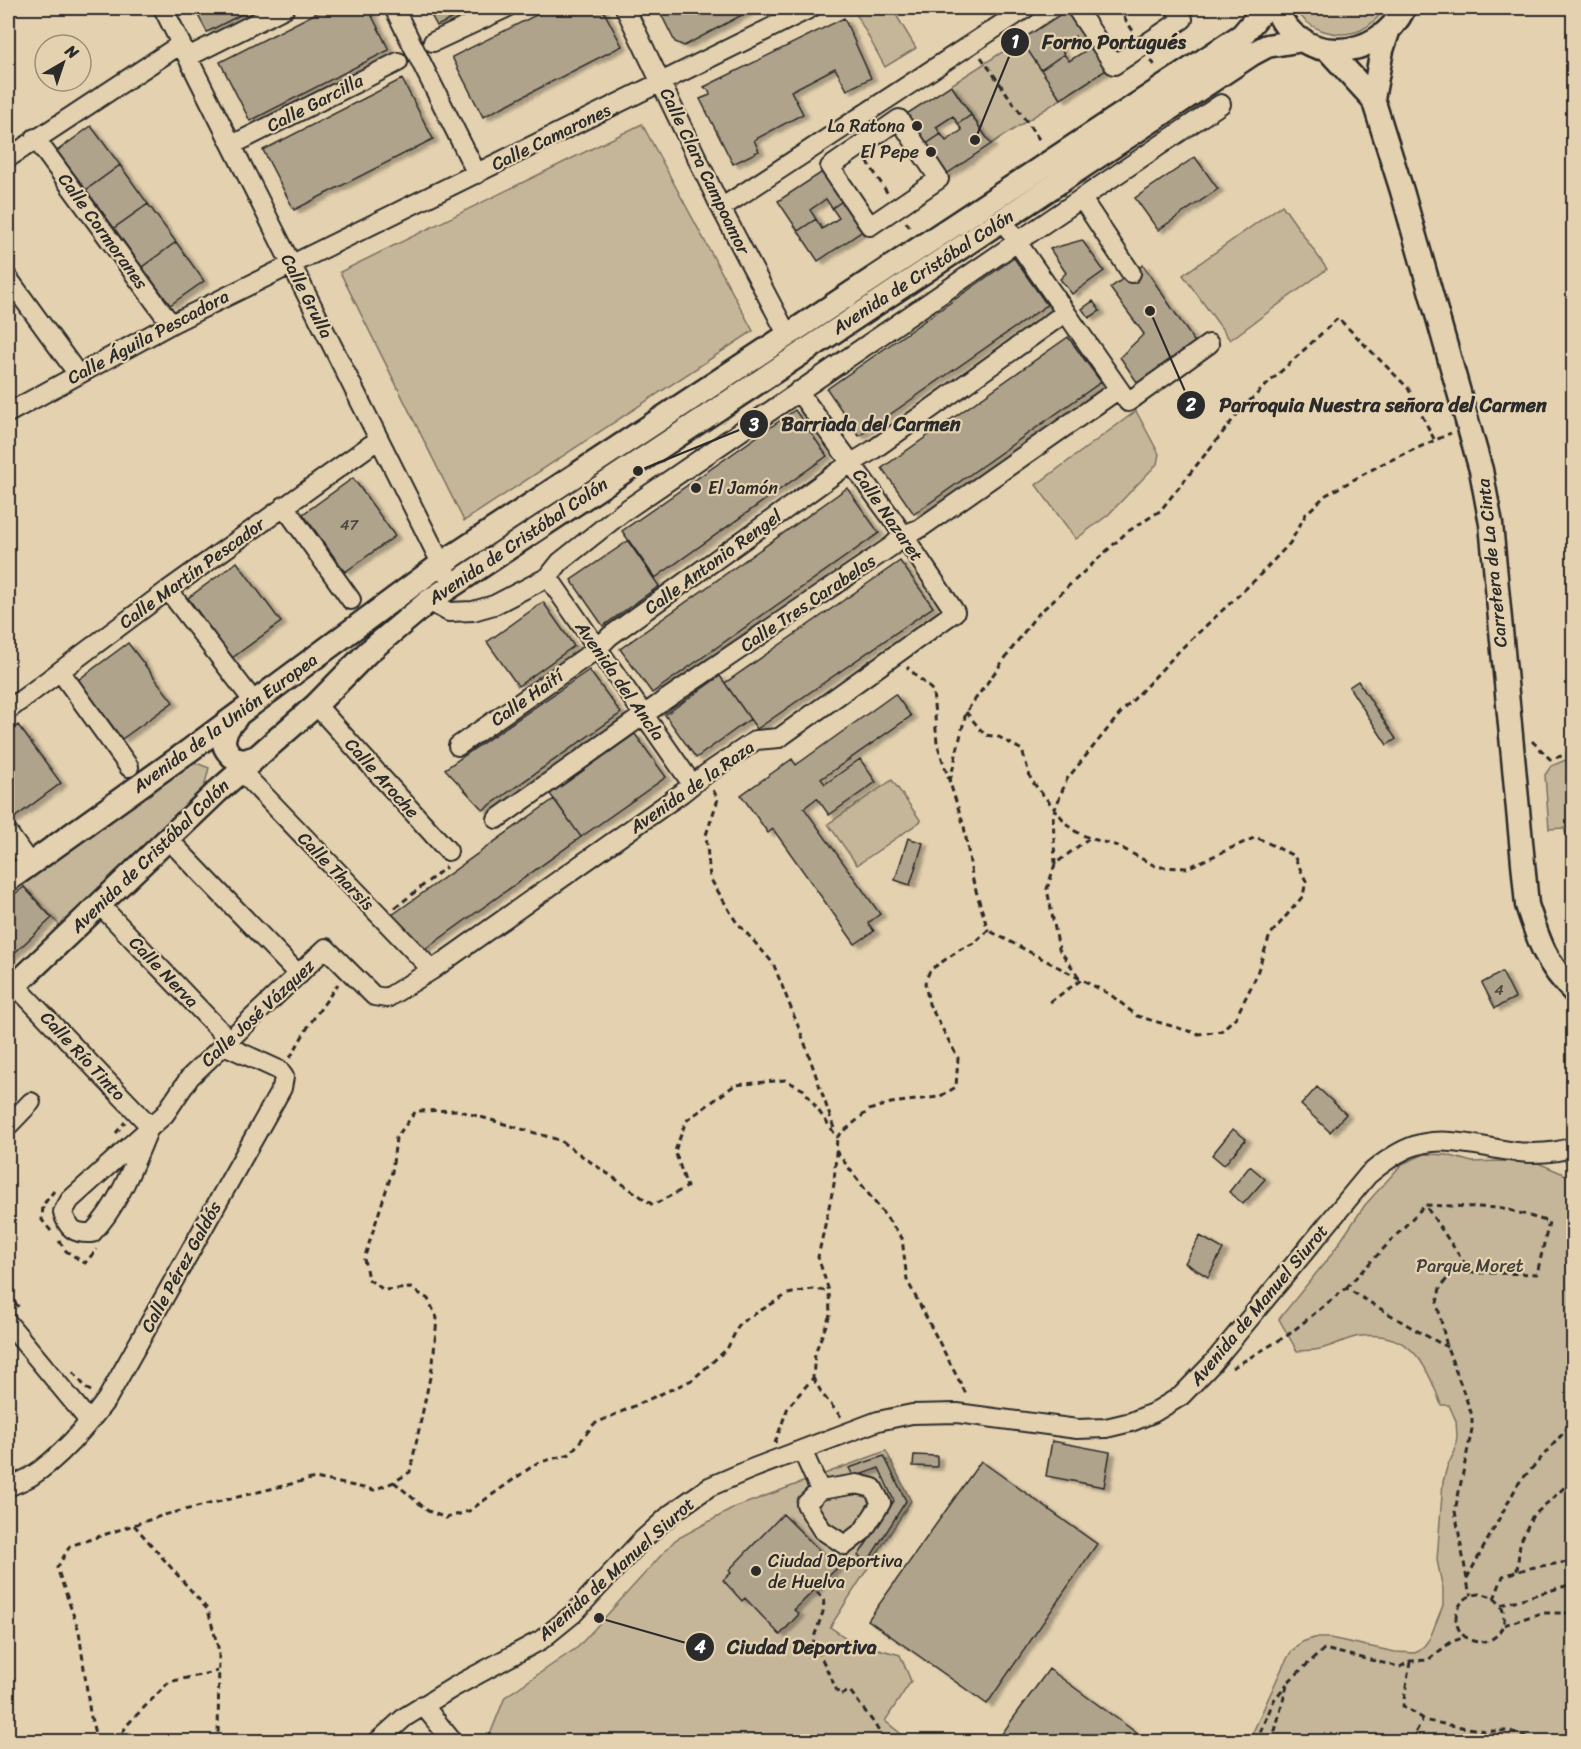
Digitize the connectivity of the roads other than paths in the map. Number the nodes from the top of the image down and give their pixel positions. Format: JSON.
{"nodes":[{"id":1,"x":163,"y":8,"type":"edge"},
{"id":2,"x":285,"y":8,"type":"edge"},
{"id":3,"x":394,"y":8,"type":"edge"},
{"id":4,"x":506,"y":8,"type":"edge"},
{"id":5,"x":625,"y":8,"type":"edge"},
{"id":6,"x":1026,"y":8,"type":"edge"},
{"id":7,"x":1076,"y":8,"type":"edge"},
{"id":8,"x":1175,"y":8,"type":"edge"},
{"id":9,"x":1264,"y":8,"type":"edge"},
{"id":10,"x":1276,"y":8,"type":"edge"},
{"id":11,"x":1404,"y":8,"type":"edge"},
{"id":12,"x":800,"y":10,"type":"edge"},
{"id":13,"x":1388,"y":32,"type":"junction"},
{"id":14,"x":1303,"y":40,"type":"junction"},
{"id":15,"x":433,"y":42,"type":"dead end"},
{"id":16,"x":1328,"y":50,"type":"junction"},
{"id":17,"x":185,"y":51,"type":"junction"},
{"id":18,"x":398,"y":62,"type":"dead end"},
{"id":19,"x":662,"y":82,"type":"junction"},
{"id":20,"x":1373,"y":99,"type":"junction"},
{"id":21,"x":1221,"y":104,"type":"dead end"},
{"id":22,"x":35,"y":138,"type":"junction"},
{"id":23,"x":232,"y":145,"type":"junction"},
{"id":24,"x":858,"y":147,"type":"joint"},
{"id":25,"x":8,"y":158,"type":"edge"},
{"id":26,"x":477,"y":174,"type":"junction"},
{"id":27,"x":1082,"y":199,"type":"junction"},
{"id":28,"x":721,"y":208,"type":"junction"},
{"id":29,"x":1003,"y":220,"type":"junction"},
{"id":30,"x":1017,"y":242,"type":"junction"},
{"id":31,"x":292,"y":265,"type":"junction"},
{"id":32,"x":1131,"y":273,"type":"dead end"},
{"id":33,"x":8,"y":278,"type":"edge"},
{"id":34,"x":1066,"y":312,"type":"junction"},
{"id":35,"x":171,"y":324,"type":"junction"},
{"id":36,"x":787,"y":334,"type":"junction"},
{"id":37,"x":1209,"y":344,"type":"dead end"},
{"id":38,"x":77,"y":374,"type":"junction"},
{"id":39,"x":1119,"y":389,"type":"junction"},
{"id":40,"x":798,"y":391,"type":"junction"},
{"id":41,"x":8,"y":413,"type":"edge"},
{"id":42,"x":379,"y":438,"type":"junction"},
{"id":43,"x":852,"y":463,"type":"junction"},
{"id":44,"x":284,"y":506,"type":"junction"},
{"id":45,"x":903,"y":535,"type":"junction"},
{"id":46,"x":441,"y":564,"type":"junction"},
{"id":47,"x":548,"y":577,"type":"junction"},
{"id":48,"x":453,"y":585,"type":"junction"},
{"id":49,"x":168,"y":590,"type":"junction"},
{"id":50,"x":351,"y":600,"type":"dead end"},
{"id":51,"x":429,"y":601,"type":"junction"},
{"id":52,"x":955,"y":612,"type":"joint"},
{"id":53,"x":597,"y":649,"type":"junction"},
{"id":54,"x":60,"y":671,"type":"junction"},
{"id":55,"x":316,"y":705,"type":"junction"},
{"id":56,"x":248,"y":707,"type":"junction"},
{"id":57,"x":8,"y":710,"type":"edge"},
{"id":58,"x":644,"y":715,"type":"junction"},
{"id":59,"x":458,"y":746,"type":"dead end"},
{"id":60,"x":190,"y":750,"type":"junction"},
{"id":61,"x":249,"y":764,"type":"junction"},
{"id":62,"x":129,"y":767,"type":"dead end"},
{"id":63,"x":692,"y":784,"type":"junction"},
{"id":64,"x":218,"y":791,"type":"junction"},
{"id":65,"x":497,"y":819,"type":"dead end"},
{"id":66,"x":8,"y":833,"type":"edge"},
{"id":67,"x":168,"y":839,"type":"junction"},
{"id":68,"x":449,"y":858,"type":"road end"},
{"id":69,"x":30,"y":864,"type":"junction"},
{"id":70,"x":8,"y":880,"type":"edge"},
{"id":71,"x":100,"y":904,"type":"junction"},
{"id":72,"x":432,"y":970,"type":"junction"},
{"id":73,"x":299,"y":975,"type":"junction"},
{"id":74,"x":11,"y":988,"type":"edge"},
{"id":75,"x":1574,"y":993,"type":"edge"},
{"id":76,"x":226,"y":1042,"type":"junction"},
{"id":77,"x":31,"y":1102,"type":"dead end"},
{"id":78,"x":8,"y":1126,"type":"edge"},
{"id":79,"x":150,"y":1126,"type":"junction"},
{"id":80,"x":1574,"y":1146,"type":"edge"},
{"id":81,"x":15,"y":1317,"type":"edge"},
{"id":82,"x":89,"y":1421,"type":"junction"},
{"id":83,"x":802,"y":1450,"type":"junction"},
{"id":84,"x":8,"y":1487,"type":"edge"},
{"id":85,"x":820,"y":1490,"type":"dead end"},
{"id":86,"x":423,"y":1706,"type":"junction"},
{"id":87,"x":377,"y":1742,"type":"edge"},
{"id":88,"x":453,"y":1742,"type":"edge"}],
"edges":[{"from":1,"to":17,"type":"street","name":"Calle Grulla"},
{"from":2,"to":17,"type":"street"},
{"from":3,"to":26,"type":"street"},
{"from":4,"to":15,"type":"street"},
{"from":5,"to":19,"type":"street","name":"Calle Clara Campoamor"},
{"from":6,"to":28,"type":"street"},
{"from":7,"to":8,"type":"street"},
{"from":9,"to":36,"type":"main road","name":"Avenida de Cristóbal Colón"},
{"from":10,"to":14,"type":"main road"},
{"from":11,"to":13,"type":"main road"},
{"from":12,"to":19,"type":"street","name":"Calle Camarones"},
{"from":13,"to":16,"type":"main road"},
{"from":13,"to":20,"type":"main road","name":"Carretera de La Cinta"},
{"from":14,"to":16,"type":"main road"},
{"from":14,"to":29,"type":"main road","name":"Avenida de Cristóbal Colón"},
{"from":16,"to":20,"type":"main road","name":"Carretera de La Cinta"},
{"from":17,"to":22,"type":"street"},
{"from":17,"to":23,"type":"street","name":"Calle Grulla"},
{"from":18,"to":23,"type":"street","name":"Calle Garcilla"},
{"from":19,"to":26,"type":"street","name":"Calle Camarones"},
{"from":19,"to":28,"type":"street","name":"Calle Clara Campoamor"},
{"from":20,"to":75,"type":"main road","name":"Carretera de La Cinta"},
{"from":21,"to":27,"type":"street"},
{"from":22,"to":25,"type":"street"},
{"from":22,"to":35,"type":"street","name":"Calle Cormoranes"},
{"from":23,"to":31,"type":"street","name":"Calle Grulla"},
{"from":24,"to":24,"type":"street"},
{"from":26,"to":31,"type":"street","name":"Calle Camarones"},
{"from":27,"to":30,"type":"street"},
{"from":27,"to":32,"type":"street"},
{"from":28,"to":36,"type":"street","name":"Calle Clara Campoamor"},
{"from":29,"to":30,"type":"street"},
{"from":29,"to":48,"type":"main road","name":"Avenida de Cristóbal Colón"},
{"from":30,"to":34,"type":"street"},
{"from":30,"to":40,"type":"street"},
{"from":31,"to":35,"type":"street","name":"Calle Águila Pescadora"},
{"from":31,"to":42,"type":"street","name":"Calle Grulla"},
{"from":33,"to":38,"type":"street"},
{"from":34,"to":39,"type":"street"},
{"from":34,"to":43,"type":"street","name":"Calle Antonio Rengel"},
{"from":35,"to":38,"type":"street","name":"Calle Águila Pescadora"},
{"from":36,"to":46,"type":"main road","name":"Avenida de Cristóbal Colón"},
{"from":37,"to":39,"type":"street"},
{"from":38,"to":41,"type":"street","name":"Calle Águila Pescadora"},
{"from":39,"to":45,"type":"street","name":"Calle Tres Carabelas"},
{"from":40,"to":43,"type":"street","name":"Calle Nazaret"},
{"from":40,"to":47,"type":"street"},
{"from":42,"to":44,"type":"street","name":"Calle Martín Pescador"},
{"from":42,"to":46,"type":"street","name":"Calle Grulla"},
{"from":43,"to":45,"type":"street","name":"Calle Nazaret"},
{"from":43,"to":53,"type":"street","name":"Calle Antonio Rengel"},
{"from":44,"to":49,"type":"street","name":"Calle Martín Pescador"},
{"from":44,"to":50,"type":"street"},
{"from":45,"to":52,"type":"street","name":"Calle Nazaret"},
{"from":45,"to":58,"type":"street","name":"Calle Tres Carabelas"},
{"from":46,"to":48,"type":"street","name":"Calle Grulla"},
{"from":46,"to":56,"type":"main road","name":"Avenida de la Unión Europea"},
{"from":47,"to":51,"type":"street"},
{"from":47,"to":53,"type":"street","name":"Avenida del Ancla"},
{"from":48,"to":51,"type":"main road","name":"Avenida de Cristóbal Colón"},
{"from":49,"to":54,"type":"street","name":"Calle Martín Pescador"},
{"from":49,"to":56,"type":"street"},
{"from":51,"to":55,"type":"main road","name":"Avenida de Cristóbal Colón"},
{"from":52,"to":63,"type":"street","name":"Avenida de la Raza"},
{"from":53,"to":58,"type":"street","name":"Avenida del Ancla"},
{"from":53,"to":59,"type":"street","name":"Calle Haití"},
{"from":54,"to":57,"type":"street","name":"Calle Martín Pescador"},
{"from":54,"to":62,"type":"street"},
{"from":55,"to":61,"type":"main road","name":"Avenida de Cristóbal Colón"},
{"from":55,"to":68,"type":"street","name":"Calle Aroche"},
{"from":56,"to":60,"type":"main road","name":"Avenida de la Unión Europea"},
{"from":56,"to":61,"type":"main road"},
{"from":58,"to":63,"type":"street","name":"Avenida del Ancla"},
{"from":58,"to":65,"type":"street","name":"Calle Tres Carabelas"},
{"from":60,"to":64,"type":"main road"},
{"from":60,"to":69,"type":"main road","name":"Avenida de la Unión Europea"},
{"from":61,"to":64,"type":"main road","name":"Avenida de Cristóbal Colón"},
{"from":61,"to":72,"type":"street","name":"Calle Tharsis"},
{"from":63,"to":72,"type":"street","name":"Avenida de la Raza"},
{"from":64,"to":67,"type":"main road","name":"Avenida de Cristóbal Colón"},
{"from":66,"to":69,"type":"street"},
{"from":67,"to":71,"type":"main road","name":"Avenida de Cristóbal Colón"},
{"from":67,"to":73,"type":"street"},
{"from":69,"to":70,"type":"main road","name":"Avenida de la Unión Europea"},
{"from":71,"to":74,"type":"main road","name":"Avenida de Cristóbal Colón"},
{"from":71,"to":76,"type":"street","name":"Calle Nerva"},
{"from":72,"to":73,"type":"street","name":"Calle José Vázquez"},
{"from":73,"to":76,"type":"street","name":"Calle José Vázquez"},
{"from":74,"to":79,"type":"street","name":"Calle Río Tinto"},
{"from":76,"to":79,"type":"street","name":"Calle José Vázquez"},
{"from":76,"to":82,"type":"street","name":"Calle Pérez Galdós"},
{"from":77,"to":78,"type":"street"},
{"from":79,"to":79,"type":"street","name":"Calle José Vázquez"},
{"from":80,"to":83,"type":"street","name":"Avenida de Manuel Siurot"},
{"from":81,"to":82,"type":"street"},
{"from":82,"to":84,"type":"street","name":"Calle Pérez Galdós"},
{"from":83,"to":85,"type":"street"},
{"from":83,"to":86,"type":"street","name":"Avenida de Manuel Siurot"},
{"from":86,"to":87,"type":"street","name":"Avenida de Manuel Siurot"},
{"from":86,"to":88,"type":"street"}]}
